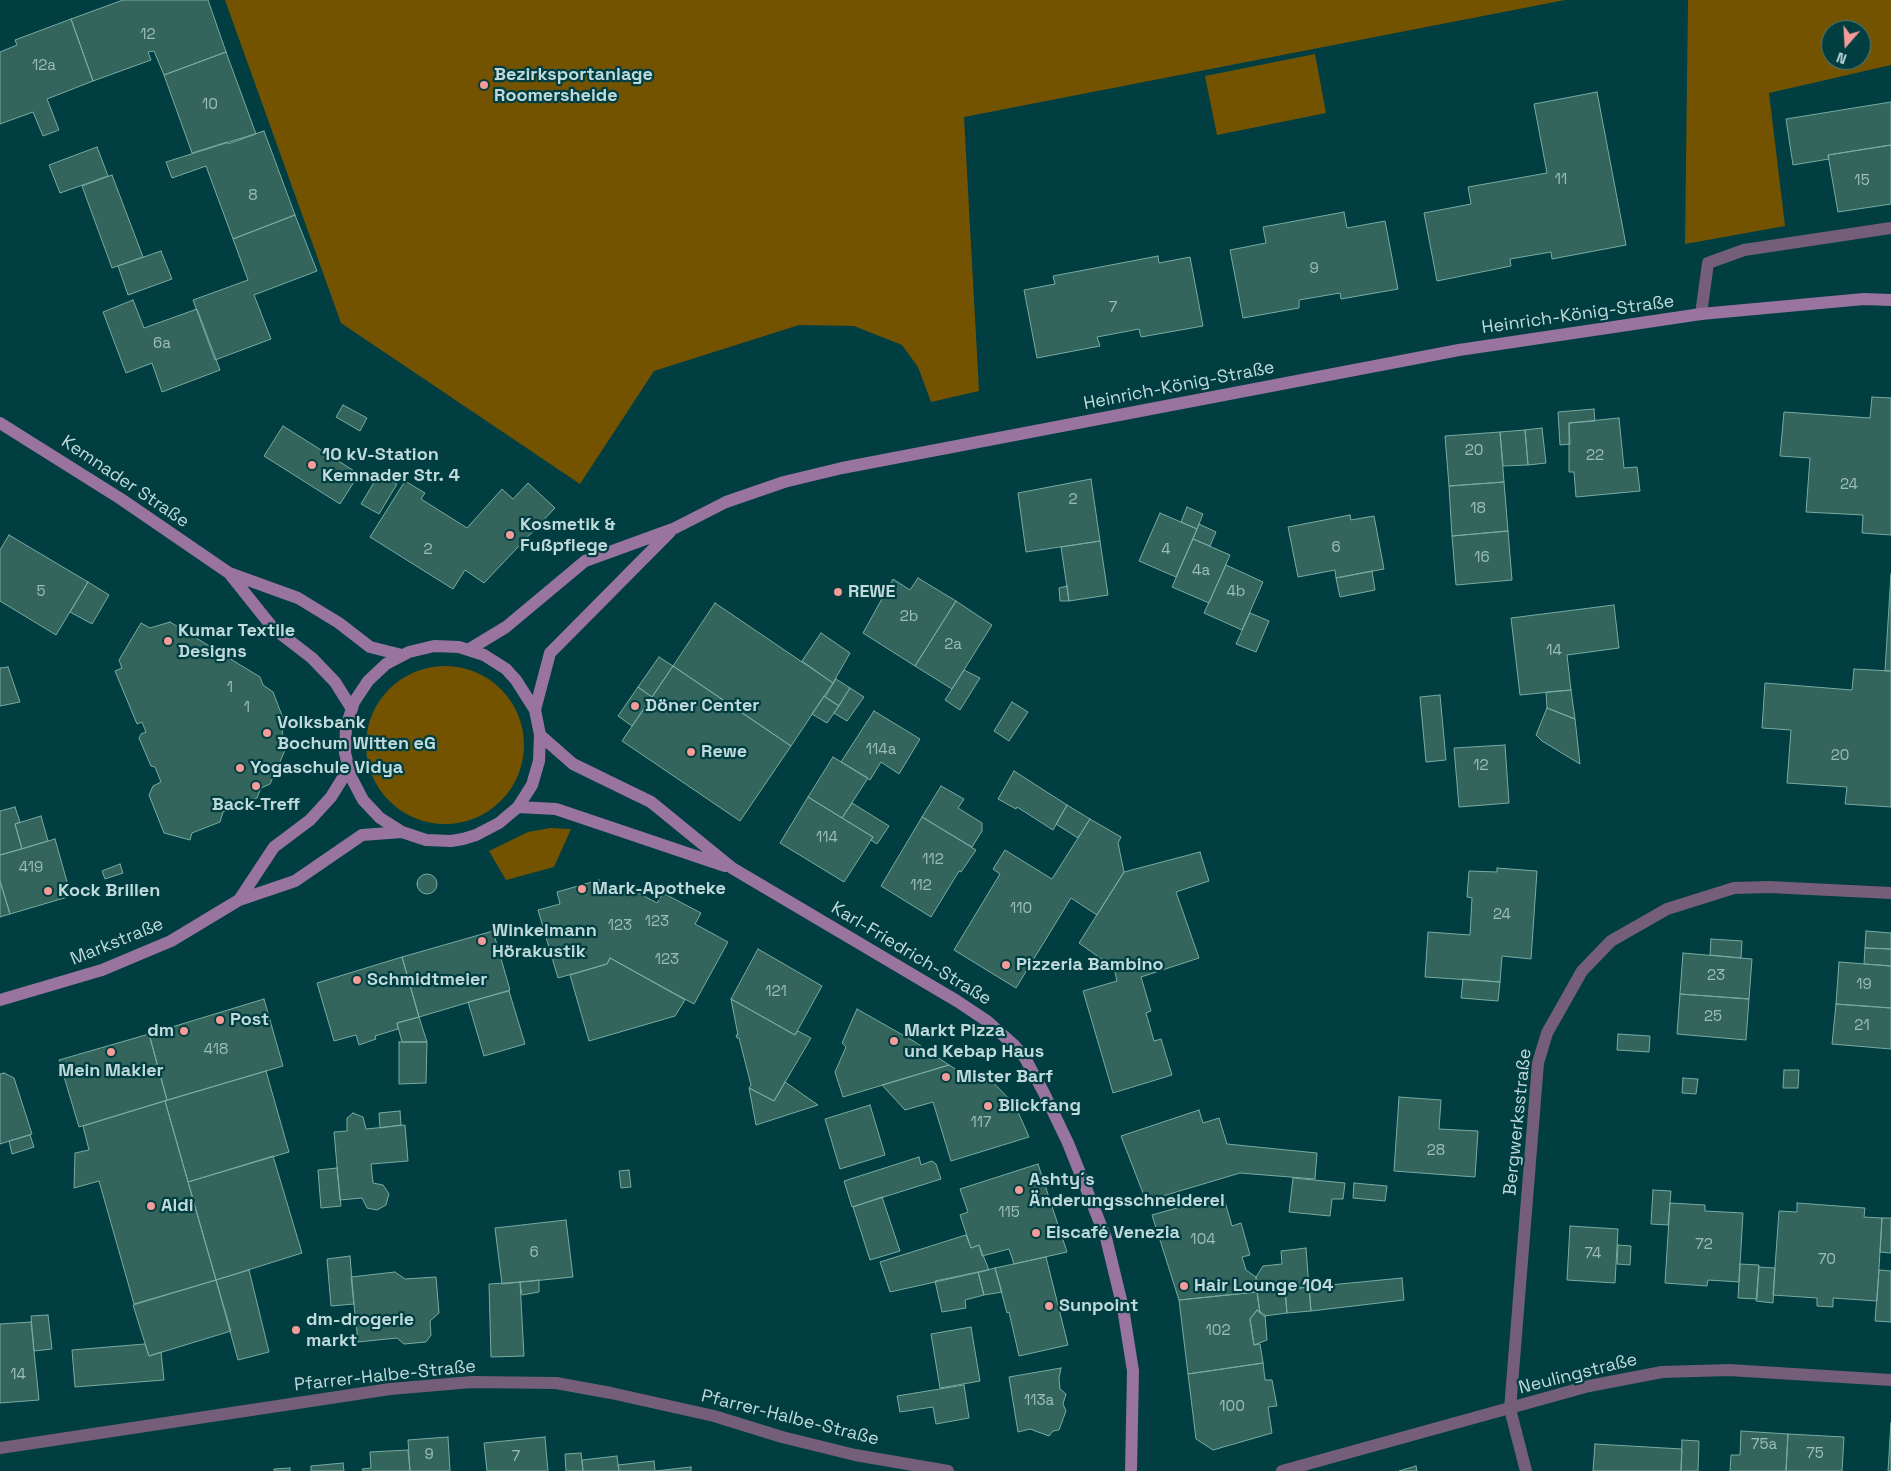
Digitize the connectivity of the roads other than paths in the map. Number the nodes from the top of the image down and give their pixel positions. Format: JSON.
{"nodes":[{"id":1,"x":1891,"y":228,"type":"edge"},
{"id":2,"x":1891,"y":300,"type":"edge"},
{"id":3,"x":1701,"y":314,"type":"junction"},
{"id":4,"x":0,"y":423,"type":"edge"},
{"id":5,"x":673,"y":529,"type":"junction"},
{"id":6,"x":229,"y":573,"type":"junction"},
{"id":7,"x":468,"y":650,"type":"junction"},
{"id":8,"x":402,"y":655,"type":"junction"},
{"id":9,"x":352,"y":709,"type":"junction"},
{"id":10,"x":535,"y":710,"type":"junction"},
{"id":11,"x":540,"y":735,"type":"junction"},
{"id":12,"x":349,"y":768,"type":"junction"},
{"id":13,"x":518,"y":807,"type":"junction"},
{"id":14,"x":402,"y":832,"type":"junction"},
{"id":15,"x":732,"y":868,"type":"junction"},
{"id":16,"x":1891,"y":893,"type":"edge"},
{"id":17,"x":239,"y":900,"type":"junction"},
{"id":18,"x":0,"y":1000,"type":"edge"},
{"id":19,"x":1891,"y":1380,"type":"edge"},
{"id":20,"x":1510,"y":1409,"type":"junction"},
{"id":21,"x":0,"y":1448,"type":"edge"},
{"id":22,"x":948,"y":1471,"type":"edge"},
{"id":23,"x":1132,"y":1471,"type":"edge"},
{"id":24,"x":1282,"y":1471,"type":"edge"},
{"id":25,"x":1526,"y":1471,"type":"edge"}],
"edges":[{"from":1,"to":3,"type":"street","name":"Heinrich-König-Straße"},
{"from":2,"to":3,"type":"main road","name":"Heinrich-König-Straße"},
{"from":3,"to":5,"type":"main road","name":"Heinrich-König-Straße"},
{"from":4,"to":6,"type":"main road","name":"Kemnader Straße"},
{"from":5,"to":7,"type":"main road","name":"Heinrich-König-Straße"},
{"from":5,"to":10,"type":"main road","name":"Heinrich-König-Straße"},
{"from":6,"to":8,"type":"main road","name":"Kemnader Straße"},
{"from":6,"to":9,"type":"main road","name":"Kemnader Straße"},
{"from":7,"to":8,"type":"main road"},
{"from":7,"to":10,"type":"main road"},
{"from":8,"to":9,"type":"main road"},
{"from":9,"to":12,"type":"main road"},
{"from":10,"to":11,"type":"main road"},
{"from":11,"to":13,"type":"main road"},
{"from":11,"to":15,"type":"main road","name":"Karl-Friedrich-Straße"},
{"from":12,"to":14,"type":"main road"},
{"from":12,"to":17,"type":"main road","name":"Markstraße"},
{"from":13,"to":14,"type":"main road"},
{"from":13,"to":15,"type":"main road","name":"Karl-Friedrich-Straße"},
{"from":14,"to":17,"type":"main road","name":"Markstraße"},
{"from":15,"to":23,"type":"main road","name":"Karl-Friedrich-Straße"},
{"from":16,"to":20,"type":"street","name":"Bergwerksstraße"},
{"from":17,"to":18,"type":"main road","name":"Markstraße"},
{"from":19,"to":20,"type":"street","name":"Neulingstraße"},
{"from":20,"to":24,"type":"street","name":"Neulingstraße"},
{"from":20,"to":25,"type":"street","name":"Bergwerksstraße"},
{"from":21,"to":22,"type":"street","name":"Pfarrer-Halbe-Straße"}]}
